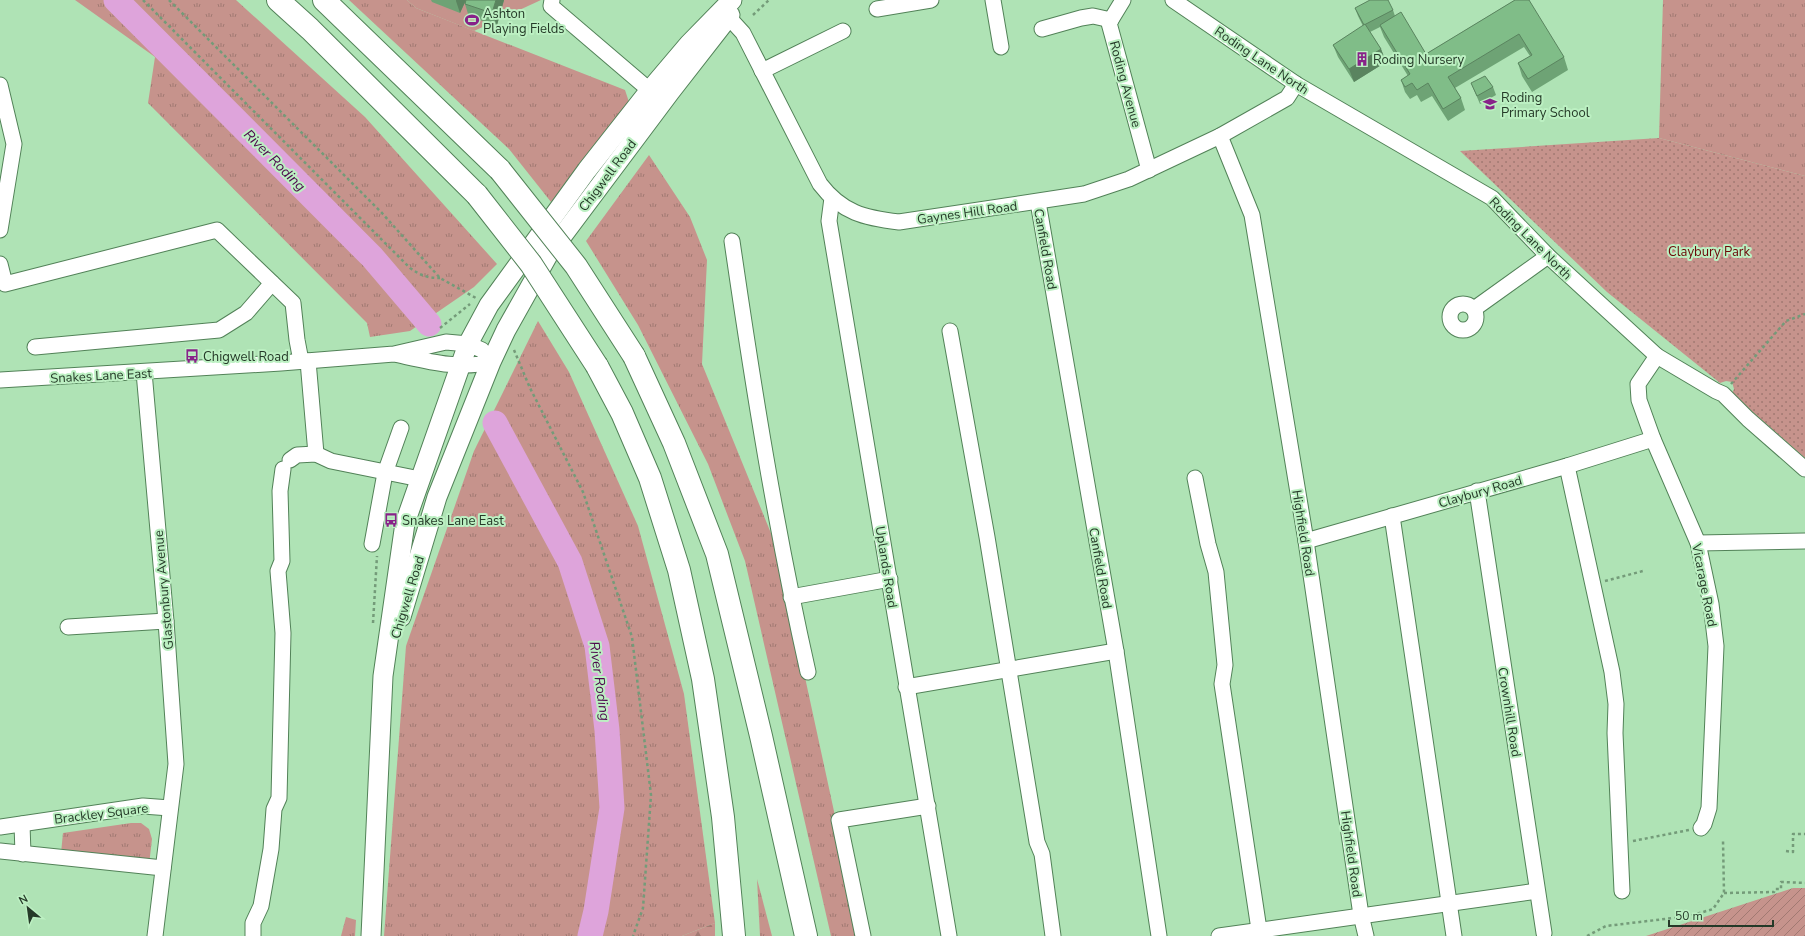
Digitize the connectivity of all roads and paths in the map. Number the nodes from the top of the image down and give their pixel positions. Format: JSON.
{"nodes":[{"id":1,"x":143,"y":0,"type":"edge"},
{"id":2,"x":169,"y":0,"type":"edge"},
{"id":3,"x":278,"y":0,"type":"edge"},
{"id":4,"x":324,"y":0,"type":"edge"},
{"id":5,"x":552,"y":0,"type":"edge"},
{"id":6,"x":769,"y":0,"type":"edge"},
{"id":7,"x":931,"y":0,"type":"edge"},
{"id":8,"x":993,"y":0,"type":"edge"},
{"id":9,"x":1123,"y":0,"type":"edge"},
{"id":10,"x":1173,"y":0,"type":"edge"},
{"id":11,"x":748,"y":8,"type":"edge"},
{"id":12,"x":728,"y":9,"type":"edge"},
{"id":13,"x":876,"y":9,"type":"dead end"},
{"id":14,"x":1111,"y":20,"type":"junction"},
{"id":15,"x":1042,"y":29,"type":"dead end"},
{"id":16,"x":844,"y":31,"type":"dead end"},
{"id":17,"x":1000,"y":47,"type":"dead end"},
{"id":18,"x":692,"y":65,"type":"junction"},
{"id":19,"x":762,"y":71,"type":"junction"},
{"id":20,"x":1296,"y":84,"type":"junction"},
{"id":21,"x":0,"y":85,"type":"edge"},
{"id":22,"x":650,"y":90,"type":"junction"},
{"id":23,"x":1220,"y":136,"type":"junction"},
{"id":24,"x":1149,"y":170,"type":"junction"},
{"id":25,"x":832,"y":198,"type":"junction"},
{"id":26,"x":1038,"y":202,"type":"junction"},
{"id":27,"x":0,"y":230,"type":"edge"},
{"id":28,"x":732,"y":241,"type":"dead end"},
{"id":29,"x":1548,"y":256,"type":"junction"},
{"id":30,"x":0,"y":264,"type":"edge"},
{"id":31,"x":440,"y":278,"type":"junction"},
{"id":32,"x":272,"y":283,"type":"junction"},
{"id":33,"x":471,"y":296,"type":"dead end"},
{"id":34,"x":477,"y":298,"type":"dead end"},
{"id":35,"x":1474,"y":309,"type":"dead end"},
{"id":36,"x":1805,"y":314,"type":"edge"},
{"id":37,"x":444,"y":326,"type":"dead end"},
{"id":38,"x":950,"y":331,"type":"dead end"},
{"id":39,"x":468,"y":344,"type":"junction"},
{"id":40,"x":512,"y":344,"type":"dead end"},
{"id":41,"x":35,"y":347,"type":"dead end"},
{"id":42,"x":394,"y":354,"type":"junction"},
{"id":43,"x":1657,"y":356,"type":"junction"},
{"id":44,"x":304,"y":361,"type":"junction"},
{"id":45,"x":491,"y":362,"type":"junction"},
{"id":46,"x":460,"y":366,"type":"junction"},
{"id":47,"x":144,"y":372,"type":"junction"},
{"id":48,"x":0,"y":380,"type":"edge"},
{"id":49,"x":1723,"y":394,"type":"junction"},
{"id":50,"x":401,"y":428,"type":"dead end"},
{"id":51,"x":1653,"y":439,"type":"junction"},
{"id":52,"x":316,"y":454,"type":"junction"},
{"id":53,"x":1567,"y":466,"type":"junction"},
{"id":54,"x":1805,"y":469,"type":"edge"},
{"id":55,"x":386,"y":473,"type":"junction"},
{"id":56,"x":1195,"y":478,"type":"dead end"},
{"id":57,"x":420,"y":479,"type":"junction"},
{"id":58,"x":1477,"y":491,"type":"junction"},
{"id":59,"x":1392,"y":516,"type":"junction"},
{"id":60,"x":1306,"y":541,"type":"junction"},
{"id":61,"x":1805,"y":541,"type":"edge"},
{"id":62,"x":1698,"y":543,"type":"junction"},
{"id":63,"x":372,"y":544,"type":"joint"},
{"id":64,"x":1643,"y":571,"type":"dead end"},
{"id":65,"x":890,"y":579,"type":"junction"},
{"id":66,"x":1604,"y":581,"type":"dead end"},
{"id":67,"x":791,"y":597,"type":"junction"},
{"id":68,"x":166,"y":621,"type":"junction"},
{"id":69,"x":373,"y":625,"type":"dead end"},
{"id":70,"x":68,"y":627,"type":"dead end"},
{"id":71,"x":1116,"y":651,"type":"junction"},
{"id":72,"x":1008,"y":669,"type":"junction"},
{"id":73,"x":808,"y":672,"type":"dead end"},
{"id":74,"x":383,"y":676,"type":"junction"},
{"id":75,"x":906,"y":687,"type":"junction"},
{"id":76,"x":928,"y":806,"type":"junction"},
{"id":77,"x":170,"y":808,"type":"junction"},
{"id":78,"x":22,"y":824,"type":"junction"},
{"id":79,"x":0,"y":827,"type":"edge"},
{"id":80,"x":1701,"y":828,"type":"joint"},
{"id":81,"x":1805,"y":834,"type":"edge"},
{"id":82,"x":1723,"y":840,"type":"dead end"},
{"id":83,"x":1619,"y":845,"type":"junction"},
{"id":84,"x":0,"y":851,"type":"edge"},
{"id":85,"x":1786,"y":851,"type":"dead end"},
{"id":86,"x":23,"y":854,"type":"junction"},
{"id":87,"x":163,"y":868,"type":"junction"},
{"id":88,"x":1805,"y":883,"type":"edge"},
{"id":89,"x":1538,"y":890,"type":"junction"},
{"id":90,"x":1622,"y":891,"type":"dead end"},
{"id":91,"x":1724,"y":893,"type":"junction"},
{"id":92,"x":1450,"y":903,"type":"junction"},
{"id":93,"x":1361,"y":915,"type":"junction"},
{"id":94,"x":1260,"y":933,"type":"edge"},
{"id":95,"x":1544,"y":933,"type":"dead end"},
{"id":96,"x":155,"y":936,"type":"edge"},
{"id":97,"x":252,"y":936,"type":"edge"},
{"id":98,"x":371,"y":936,"type":"edge"},
{"id":99,"x":633,"y":936,"type":"edge"},
{"id":100,"x":734,"y":936,"type":"edge"},
{"id":101,"x":806,"y":936,"type":"edge"},
{"id":102,"x":863,"y":936,"type":"edge"},
{"id":103,"x":949,"y":936,"type":"edge"},
{"id":104,"x":1053,"y":936,"type":"edge"},
{"id":105,"x":1159,"y":936,"type":"edge"},
{"id":106,"x":1219,"y":936,"type":"edge"},
{"id":107,"x":1366,"y":936,"type":"edge"},
{"id":108,"x":1454,"y":936,"type":"edge"},
{"id":109,"x":1586,"y":936,"type":"edge"}],
"edges":[{"from":1,"to":31,"type":"path"},
{"from":2,"to":31,"type":"path"},
{"from":3,"to":100,"type":"highway","bridge":true},
{"from":4,"to":101,"type":"highway","bridge":true},
{"from":5,"to":22,"type":"street"},
{"from":6,"to":11,"type":"path"},
{"from":7,"to":13,"type":"street"},
{"from":8,"to":17,"type":"street"},
{"from":9,"to":14,"type":"street"},
{"from":10,"to":20,"type":"street","name":"Roding Lane North"},
{"from":11,"to":12,"type":"main road","name":"Chigwell Road"},
{"from":12,"to":18,"type":"main road","name":"Chigwell Road"},
{"from":12,"to":19,"type":"street","name":"Gaynes Hill Road"},
{"from":12,"to":22,"type":"main road","name":"Chigwell Road"},
{"from":14,"to":15,"type":"street"},
{"from":14,"to":24,"type":"street","name":"Roding Avenue"},
{"from":16,"to":19,"type":"street"},
{"from":18,"to":22,"type":"street"},
{"from":18,"to":45,"type":"main road","name":"Chigwell Road"},
{"from":19,"to":25,"type":"street","name":"Gaynes Hill Road"},
{"from":20,"to":23,"type":"street","name":"Gaynes Hill Road"},
{"from":20,"to":29,"type":"street","name":"Roding Lane North"},
{"from":21,"to":27,"type":"street"},
{"from":22,"to":39,"type":"main road","name":"Chigwell Road"},
{"from":23,"to":24,"type":"street","name":"Gaynes Hill Road"},
{"from":23,"to":60,"type":"street","name":"Highfield Road"},
{"from":24,"to":26,"type":"street","name":"Gaynes Hill Road"},
{"from":25,"to":26,"type":"street","name":"Gaynes Hill Road"},
{"from":25,"to":65,"type":"street","name":"Uplands Road"},
{"from":26,"to":71,"type":"street","name":"Canfield Road"},
{"from":28,"to":67,"type":"street"},
{"from":29,"to":35,"type":"street"},
{"from":29,"to":43,"type":"street","name":"Roding Lane North"},
{"from":30,"to":32,"type":"street"},
{"from":31,"to":33,"type":"path"},
{"from":32,"to":41,"type":"street"},
{"from":32,"to":44,"type":"street"},
{"from":34,"to":37,"type":"path"},
{"from":36,"to":49,"type":"path"},
{"from":38,"to":72,"type":"street"},
{"from":39,"to":42,"type":"street","name":"Snakes Lane East"},
{"from":39,"to":45,"type":"street"},
{"from":39,"to":46,"type":"main road","name":"Chigwell Road"},
{"from":40,"to":99,"type":"path"},
{"from":42,"to":44,"type":"street","name":"Snakes Lane East"},
{"from":42,"to":46,"type":"street","name":"Snakes Lane East"},
{"from":43,"to":49,"type":"street","name":"Roding Lane North"},
{"from":43,"to":51,"type":"street","name":"Vicarage Road"},
{"from":44,"to":47,"type":"street","name":"Snakes Lane East"},
{"from":44,"to":52,"type":"street"},
{"from":45,"to":46,"type":"street"},
{"from":45,"to":74,"type":"main road","name":"Chigwell Road"},
{"from":46,"to":57,"type":"main road","name":"Chigwell Road"},
{"from":47,"to":48,"type":"street","name":"Snakes Lane East"},
{"from":47,"to":68,"type":"street","name":"Glastonbury Avenue"},
{"from":49,"to":54,"type":"street","name":"Roding Lane North"},
{"from":50,"to":55,"type":"street"},
{"from":51,"to":53,"type":"street","name":"Claybury Road"},
{"from":51,"to":62,"type":"street","name":"Vicarage Road"},
{"from":52,"to":55,"type":"street"},
{"from":52,"to":97,"type":"street"},
{"from":53,"to":58,"type":"street","name":"Claybury Road"},
{"from":53,"to":83,"type":"street"},
{"from":55,"to":57,"type":"street"},
{"from":55,"to":63,"type":"street"},
{"from":56,"to":94,"type":"street"},
{"from":57,"to":74,"type":"main road","name":"Chigwell Road"},
{"from":58,"to":59,"type":"street","name":"Claybury Road"},
{"from":58,"to":89,"type":"street","name":"Crownhill Road"},
{"from":59,"to":60,"type":"street","name":"Claybury Road"},
{"from":59,"to":92,"type":"street"},
{"from":60,"to":93,"type":"street","name":"Highfield Road"},
{"from":61,"to":62,"type":"street"},
{"from":62,"to":80,"type":"street","name":"Vicarage Road"},
{"from":63,"to":69,"type":"path"},
{"from":64,"to":66,"type":"path"},
{"from":65,"to":67,"type":"street"},
{"from":65,"to":75,"type":"street","name":"Uplands Road"},
{"from":67,"to":73,"type":"street"},
{"from":68,"to":70,"type":"street"},
{"from":68,"to":77,"type":"street","name":"Glastonbury Avenue"},
{"from":71,"to":72,"type":"street"},
{"from":71,"to":105,"type":"street","name":"Canfield Road"},
{"from":72,"to":75,"type":"street"},
{"from":72,"to":104,"type":"street"},
{"from":74,"to":98,"type":"main road","name":"Chigwell Road"},
{"from":75,"to":76,"type":"street","name":"Uplands Road"},
{"from":76,"to":102,"type":"street"},
{"from":76,"to":103,"type":"street","name":"Uplands Road"},
{"from":77,"to":78,"type":"street","name":"Brackley Square"},
{"from":77,"to":87,"type":"street"},
{"from":78,"to":79,"type":"street","name":"Brackley Square"},
{"from":78,"to":86,"type":"street"},
{"from":80,"to":83,"type":"path"},
{"from":81,"to":85,"type":"path"},
{"from":82,"to":91,"type":"path"},
{"from":83,"to":90,"type":"street"},
{"from":84,"to":86,"type":"street"},
{"from":86,"to":87,"type":"street"},
{"from":87,"to":96,"type":"street"},
{"from":88,"to":91,"type":"path"},
{"from":89,"to":92,"type":"street"},
{"from":89,"to":95,"type":"street","name":"Crownhill Road"},
{"from":91,"to":109,"type":"path"},
{"from":92,"to":93,"type":"street"},
{"from":92,"to":108,"type":"street"},
{"from":93,"to":94,"type":"street"},
{"from":93,"to":107,"type":"street","name":"Highfield Road"},
{"from":94,"to":106,"type":"street"}]}
